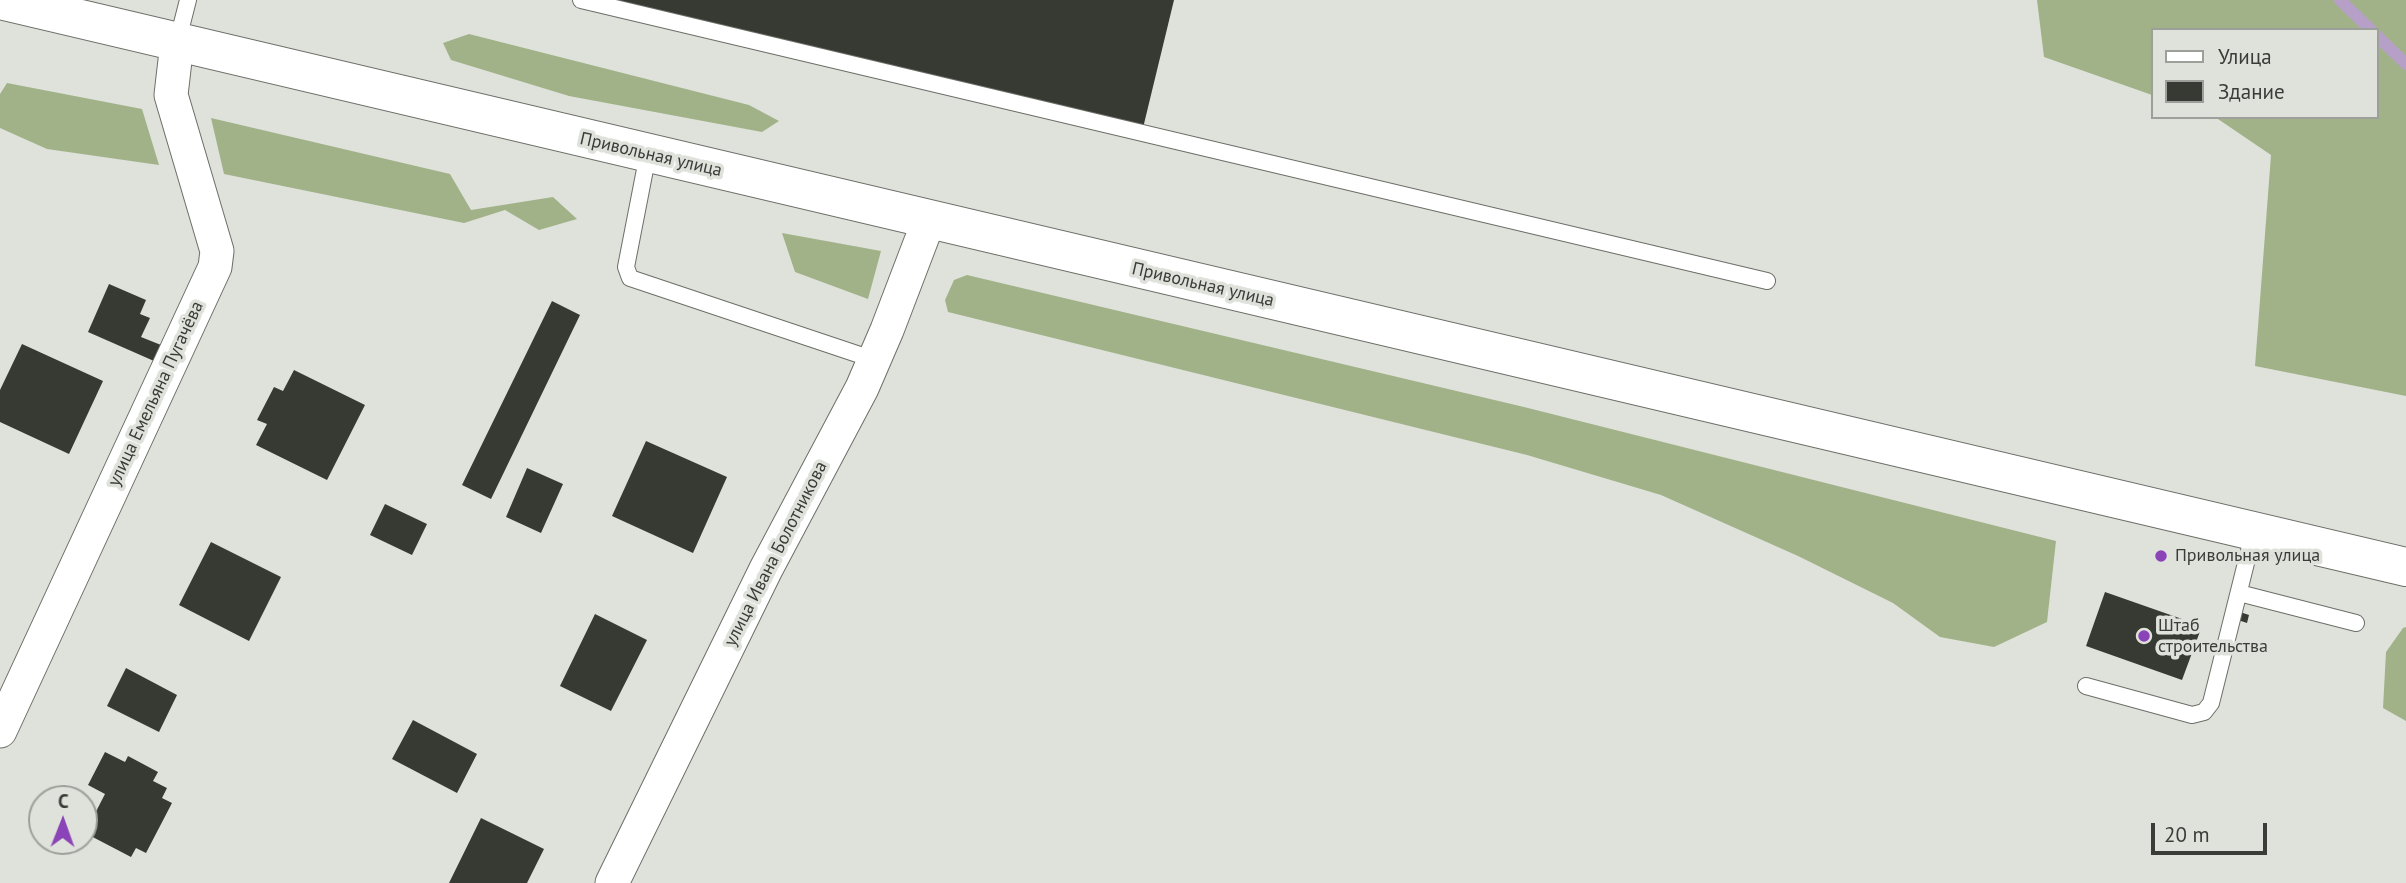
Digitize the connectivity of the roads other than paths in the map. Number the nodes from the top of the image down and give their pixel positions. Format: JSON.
{"nodes":[{"id":1,"x":0,"y":0,"type":"edge"},
{"id":2,"x":188,"y":0,"type":"edge"},
{"id":3,"x":581,"y":0,"type":"edge"},
{"id":4,"x":177,"y":43,"type":"junction"},
{"id":5,"x":648,"y":154,"type":"junction"},
{"id":6,"x":929,"y":220,"type":"junction"},
{"id":7,"x":1767,"y":281,"type":"dead end"},
{"id":8,"x":875,"y":360,"type":"junction"},
{"id":9,"x":2255,"y":531,"type":"junction"},
{"id":10,"x":2406,"y":567,"type":"edge"},
{"id":11,"x":2239,"y":593,"type":"junction"},
{"id":12,"x":2356,"y":622,"type":"dead end"},
{"id":13,"x":2087,"y":686,"type":"dead end"},
{"id":14,"x":0,"y":731,"type":"edge"},
{"id":15,"x":612,"y":883,"type":"edge"}],
"edges":[{"from":1,"to":4,"type":"street","name":"Привольная улица"},
{"from":2,"to":4,"type":"lane"},
{"from":3,"to":7,"type":"lane"},
{"from":4,"to":5,"type":"street","name":"Привольная улица"},
{"from":4,"to":14,"type":"street","name":"улица Емельяна Пугачёва"},
{"from":5,"to":6,"type":"street","name":"Привольная улица"},
{"from":5,"to":8,"type":"lane"},
{"from":6,"to":8,"type":"street","name":"улица Ивана Болотникова"},
{"from":6,"to":9,"type":"street","name":"Привольная улица"},
{"from":8,"to":15,"type":"street","name":"улица Ивана Болотникова"},
{"from":9,"to":10,"type":"street","name":"Привольная улица"},
{"from":9,"to":11,"type":"lane"},
{"from":11,"to":12,"type":"lane"},
{"from":11,"to":13,"type":"lane"}]}
